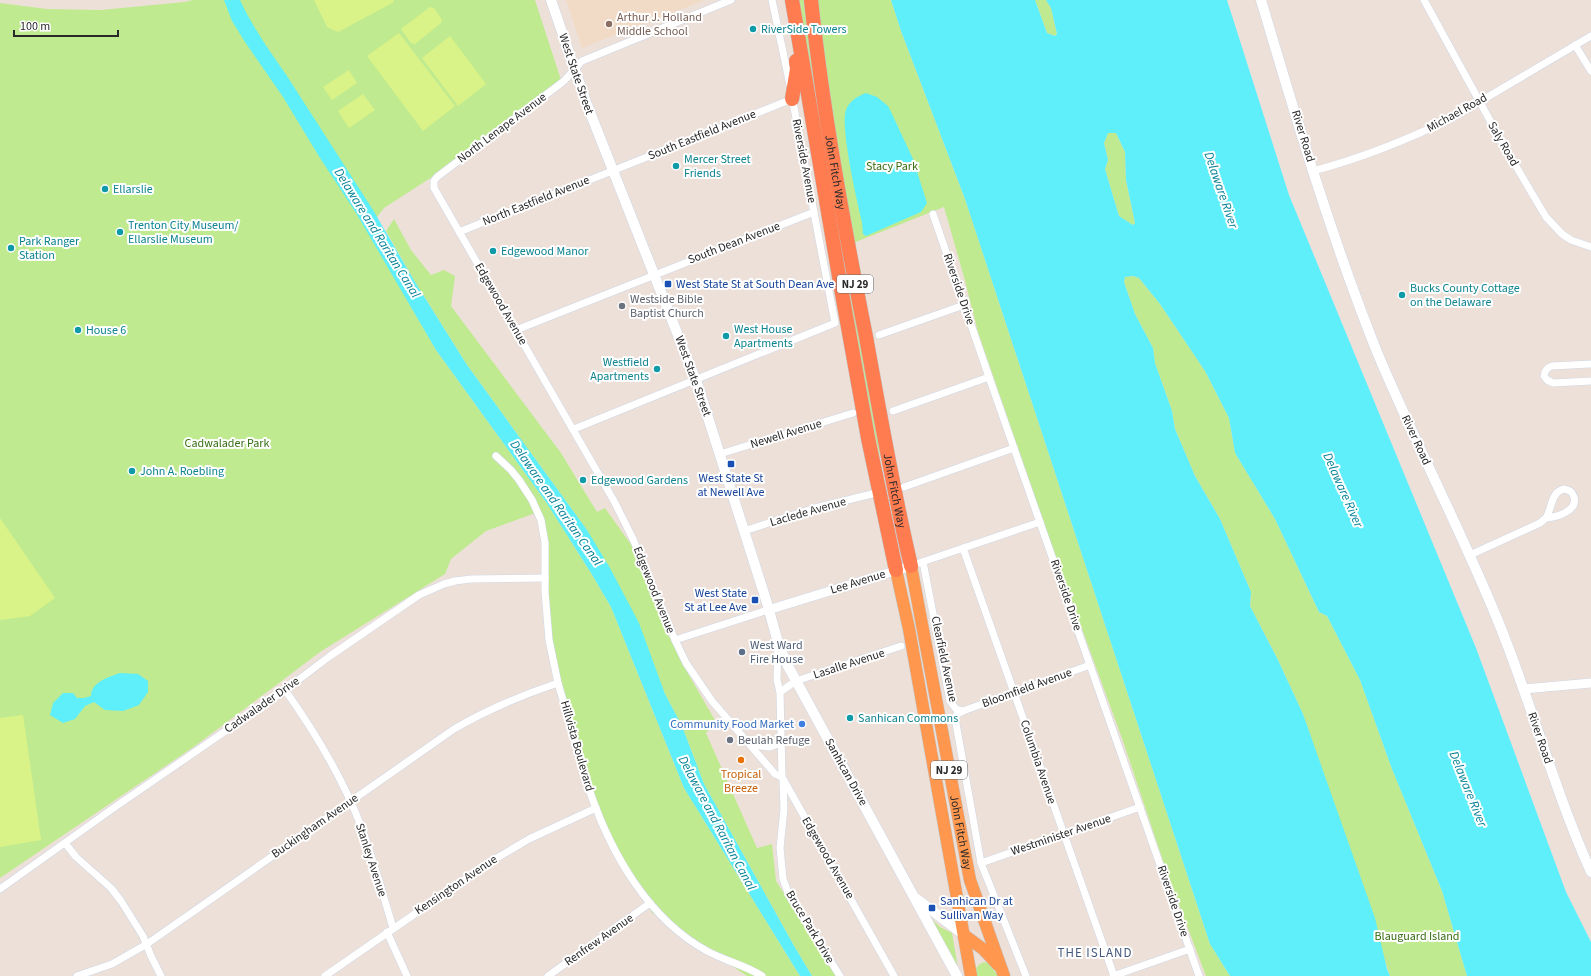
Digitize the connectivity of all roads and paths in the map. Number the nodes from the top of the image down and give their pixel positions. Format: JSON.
{"nodes":[{"id":1,"x":551,"y":0,"type":"edge"},
{"id":2,"x":731,"y":0,"type":"edge"},
{"id":3,"x":772,"y":0,"type":"edge"},
{"id":4,"x":811,"y":0,"type":"edge"},
{"id":5,"x":1261,"y":0,"type":"edge"},
{"id":6,"x":1424,"y":0,"type":"edge"},
{"id":7,"x":793,"y":4,"type":"edge"},
{"id":8,"x":1591,"y":36,"type":"edge"},
{"id":9,"x":1575,"y":45,"type":"junction"},
{"id":10,"x":574,"y":70,"type":"junction"},
{"id":11,"x":1591,"y":71,"type":"edge"},
{"id":12,"x":792,"y":99,"type":"junction"},
{"id":13,"x":1479,"y":101,"type":"junction"},
{"id":14,"x":613,"y":171,"type":"junction"},
{"id":15,"x":1314,"y":171,"type":"junction"},
{"id":16,"x":434,"y":188,"type":"joint"},
{"id":17,"x":814,"y":212,"type":"junction"},
{"id":18,"x":933,"y":214,"type":"dead end"},
{"id":19,"x":459,"y":232,"type":"junction"},
{"id":20,"x":1591,"y":247,"type":"edge"},
{"id":21,"x":654,"y":274,"type":"junction"},
{"id":22,"x":964,"y":305,"type":"junction"},
{"id":23,"x":516,"y":330,"type":"junction"},
{"id":24,"x":879,"y":335,"type":"dead end"},
{"id":25,"x":1591,"y":364,"type":"edge"},
{"id":26,"x":989,"y":377,"type":"junction"},
{"id":27,"x":696,"y":380,"type":"junction"},
{"id":28,"x":1591,"y":381,"type":"edge"},
{"id":29,"x":893,"y":411,"type":"dead end"},
{"id":30,"x":853,"y":413,"type":"dead end"},
{"id":31,"x":574,"y":429,"type":"junction"},
{"id":32,"x":1014,"y":448,"type":"junction"},
{"id":33,"x":720,"y":454,"type":"junction"},
{"id":34,"x":496,"y":456,"type":"dead end"},
{"id":35,"x":904,"y":487,"type":"dead end"},
{"id":36,"x":872,"y":494,"type":"dead end"},
{"id":37,"x":1546,"y":518,"type":"junction"},
{"id":38,"x":1040,"y":522,"type":"junction"},
{"id":39,"x":744,"y":531,"type":"junction"},
{"id":40,"x":963,"y":548,"type":"junction"},
{"id":41,"x":1470,"y":555,"type":"junction"},
{"id":42,"x":917,"y":564,"type":"junction"},
{"id":43,"x":896,"y":570,"type":"junction"},
{"id":44,"x":545,"y":578,"type":"junction"},
{"id":45,"x":768,"y":610,"type":"junction"},
{"id":46,"x":675,"y":640,"type":"junction"},
{"id":47,"x":778,"y":646,"type":"junction"},
{"id":48,"x":901,"y":646,"type":"dead end"},
{"id":49,"x":1090,"y":665,"type":"junction"},
{"id":50,"x":796,"y":681,"type":"junction"},
{"id":51,"x":558,"y":683,"type":"junction"},
{"id":52,"x":1591,"y":683,"type":"edge"},
{"id":53,"x":1523,"y":689,"type":"junction"},
{"id":54,"x":285,"y":690,"type":"junction"},
{"id":55,"x":780,"y":692,"type":"junction"},
{"id":56,"x":1014,"y":692,"type":"junction"},
{"id":57,"x":963,"y":711,"type":"junction"},
{"id":58,"x":782,"y":743,"type":"junction"},
{"id":59,"x":751,"y":745,"type":"junction"},
{"id":60,"x":783,"y":778,"type":"junction"},
{"id":61,"x":350,"y":801,"type":"junction"},
{"id":62,"x":1140,"y":807,"type":"junction"},
{"id":63,"x":596,"y":808,"type":"junction"},
{"id":64,"x":1063,"y":834,"type":"junction"},
{"id":65,"x":65,"y":843,"type":"junction"},
{"id":66,"x":981,"y":863,"type":"junction"},
{"id":67,"x":1591,"y":872,"type":"edge"},
{"id":68,"x":0,"y":889,"type":"edge"},
{"id":69,"x":914,"y":897,"type":"junction"},
{"id":70,"x":650,"y":903,"type":"junction"},
{"id":71,"x":390,"y":930,"type":"junction"},
{"id":72,"x":964,"y":936,"type":"junction"},
{"id":73,"x":147,"y":944,"type":"junction"},
{"id":74,"x":1190,"y":949,"type":"junction"},
{"id":75,"x":990,"y":956,"type":"junction"},
{"id":76,"x":1003,"y":973,"type":"edge"},
{"id":77,"x":971,"y":974,"type":"edge"},
{"id":78,"x":77,"y":976,"type":"edge"},
{"id":79,"x":161,"y":976,"type":"edge"},
{"id":80,"x":325,"y":976,"type":"edge"},
{"id":81,"x":407,"y":976,"type":"edge"},
{"id":82,"x":548,"y":976,"type":"edge"},
{"id":83,"x":762,"y":976,"type":"edge"},
{"id":84,"x":840,"y":976,"type":"edge"},
{"id":85,"x":894,"y":976,"type":"edge"},
{"id":86,"x":957,"y":976,"type":"edge"},
{"id":87,"x":1026,"y":976,"type":"edge"},
{"id":88,"x":1114,"y":976,"type":"edge"},
{"id":89,"x":1199,"y":976,"type":"edge"}],
"edges":[{"from":1,"to":10,"type":"main road","name":"West State Street"},
{"from":2,"to":10,"type":"street","name":"North Lenape Avenue"},
{"from":3,"to":12,"type":"street","name":"Riverside Avenue"},
{"from":4,"to":42,"type":"highway","name":"John Fitch Way","number":"NJ 29"},
{"from":5,"to":15,"type":"main road","name":"River Road"},
{"from":6,"to":13,"type":"street","name":"Saly Road"},
{"from":7,"to":12,"type":"highway"},
{"from":7,"to":43,"type":"highway","name":"John Fitch Way","number":"NJ 29"},
{"from":8,"to":9,"type":"street","name":"Michael Road"},
{"from":9,"to":11,"type":"street"},
{"from":9,"to":13,"type":"street","name":"Michael Road"},
{"from":10,"to":14,"type":"main road","name":"West State Street"},
{"from":10,"to":16,"type":"street","name":"North Lenape Avenue"},
{"from":12,"to":14,"type":"street","name":"South Eastfield Avenue"},
{"from":12,"to":17,"type":"street","name":"Riverside Avenue"},
{"from":13,"to":15,"type":"street","name":"Michael Road"},
{"from":13,"to":20,"type":"street","name":"Saly Road"},
{"from":14,"to":19,"type":"street","name":"North Eastfield Avenue"},
{"from":14,"to":21,"type":"main road","name":"West State Street"},
{"from":15,"to":41,"type":"main road","name":"River Road"},
{"from":16,"to":19,"type":"street","name":"Edgewood Avenue"},
{"from":17,"to":21,"type":"street","name":"South Dean Avenue"},
{"from":17,"to":27,"type":"street","name":"Riverside Avenue"},
{"from":18,"to":22,"type":"street","name":"Riverside Drive"},
{"from":19,"to":23,"type":"street","name":"Edgewood Avenue"},
{"from":21,"to":23,"type":"street","name":"South Dean Avenue"},
{"from":21,"to":27,"type":"main road","name":"West State Street"},
{"from":22,"to":24,"type":"street"},
{"from":22,"to":26,"type":"street","name":"Riverside Drive"},
{"from":23,"to":31,"type":"street","name":"Edgewood Avenue"},
{"from":25,"to":28,"type":"street"},
{"from":26,"to":29,"type":"street"},
{"from":26,"to":32,"type":"street","name":"Riverside Drive"},
{"from":27,"to":31,"type":"street"},
{"from":27,"to":33,"type":"main road","name":"West State Street"},
{"from":30,"to":33,"type":"street","name":"Newell Avenue"},
{"from":31,"to":46,"type":"street","name":"Edgewood Avenue"},
{"from":32,"to":35,"type":"street"},
{"from":32,"to":38,"type":"street","name":"Riverside Drive"},
{"from":33,"to":39,"type":"main road","name":"West State Street"},
{"from":34,"to":44,"type":"street","name":"Hillvista Boulevard"},
{"from":36,"to":39,"type":"street","name":"Laclede Avenue"},
{"from":37,"to":37,"type":"street"},
{"from":37,"to":41,"type":"street"},
{"from":38,"to":40,"type":"street","name":"Lee Avenue"},
{"from":38,"to":49,"type":"street","name":"Riverside Drive"},
{"from":39,"to":45,"type":"main road","name":"West State Street"},
{"from":40,"to":42,"type":"street","name":"Lee Avenue"},
{"from":40,"to":56,"type":"street","name":"Columbia Avenue"},
{"from":41,"to":53,"type":"main road","name":"River Road"},
{"from":42,"to":43,"type":"street","name":"Lee Avenue"},
{"from":42,"to":57,"type":"street","name":"Clearfield Avenue"},
{"from":42,"to":76,"type":"highway","name":"John Fitch Way","number":"NJ 29"},
{"from":43,"to":45,"type":"street","name":"Lee Avenue"},
{"from":43,"to":72,"type":"highway","name":"John Fitch Way","number":"NJ 29"},
{"from":44,"to":51,"type":"street","name":"Hillvista Boulevard"},
{"from":44,"to":54,"type":"street","name":"Cadwalader Drive"},
{"from":45,"to":46,"type":"street","name":"Lee Avenue"},
{"from":45,"to":47,"type":"main road","name":"West State Street"},
{"from":46,"to":59,"type":"street","name":"Edgewood Avenue"},
{"from":47,"to":50,"type":"main road","name":"Sanhican Drive"},
{"from":47,"to":55,"type":"street","name":"West State Street"},
{"from":48,"to":50,"type":"street","name":"Lasalle Avenue"},
{"from":49,"to":56,"type":"street","name":"Bloomfield Avenue"},
{"from":49,"to":62,"type":"street","name":"Riverside Drive"},
{"from":50,"to":55,"type":"street"},
{"from":50,"to":69,"type":"main road","name":"Sanhican Drive"},
{"from":51,"to":61,"type":"street","name":"Buckingham Avenue"},
{"from":51,"to":63,"type":"street","name":"Hillvista Boulevard"},
{"from":52,"to":53,"type":"street"},
{"from":53,"to":67,"type":"main road","name":"River Road"},
{"from":54,"to":61,"type":"street","name":"Stanley Avenue"},
{"from":54,"to":65,"type":"street","name":"Cadwalader Drive"},
{"from":55,"to":58,"type":"street","name":"West State Street"},
{"from":56,"to":57,"type":"street","name":"Bloomfield Avenue"},
{"from":56,"to":64,"type":"street","name":"Columbia Avenue"},
{"from":57,"to":66,"type":"street","name":"Clearfield Avenue"},
{"from":58,"to":59,"type":"street"},
{"from":58,"to":60,"type":"street","name":"West State Street"},
{"from":59,"to":60,"type":"street","name":"Edgewood Avenue"},
{"from":60,"to":84,"type":"street","name":"Bruce Park Drive"},
{"from":60,"to":85,"type":"street","name":"Edgewood Avenue"},
{"from":61,"to":71,"type":"street","name":"Stanley Avenue"},
{"from":61,"to":73,"type":"street","name":"Buckingham Avenue"},
{"from":62,"to":64,"type":"street","name":"Westminister Avenue"},
{"from":62,"to":74,"type":"street","name":"Riverside Drive"},
{"from":63,"to":70,"type":"street","name":"Hillvista Boulevard"},
{"from":63,"to":71,"type":"street","name":"Kensington Avenue"},
{"from":64,"to":66,"type":"street","name":"Westminister Avenue"},
{"from":64,"to":88,"type":"street","name":"Columbia Avenue"},
{"from":65,"to":68,"type":"street","name":"Cadwalader Drive"},
{"from":65,"to":73,"type":"street"},
{"from":66,"to":87,"type":"street","name":"Clearfield Avenue"},
{"from":69,"to":72,"type":"main road","name":"Sanhican Drive"},
{"from":69,"to":86,"type":"main road","name":"Sanhican Drive"},
{"from":70,"to":82,"type":"street","name":"Renfrew Avenue"},
{"from":70,"to":83,"type":"street","name":"Hillvista Boulevard"},
{"from":71,"to":80,"type":"street","name":"Kensington Avenue"},
{"from":71,"to":81,"type":"street","name":"Stanley Avenue"},
{"from":72,"to":75,"type":"highway"},
{"from":72,"to":77,"type":"highway","name":"John Fitch Way","number":"NJ 29"},
{"from":73,"to":78,"type":"street","name":"Buckingham Avenue"},
{"from":73,"to":79,"type":"street"},
{"from":74,"to":88,"type":"street"},
{"from":74,"to":89,"type":"street","name":"Riverside Drive"},
{"from":75,"to":76,"type":"highway"},
{"from":75,"to":77,"type":"highway"}]}
